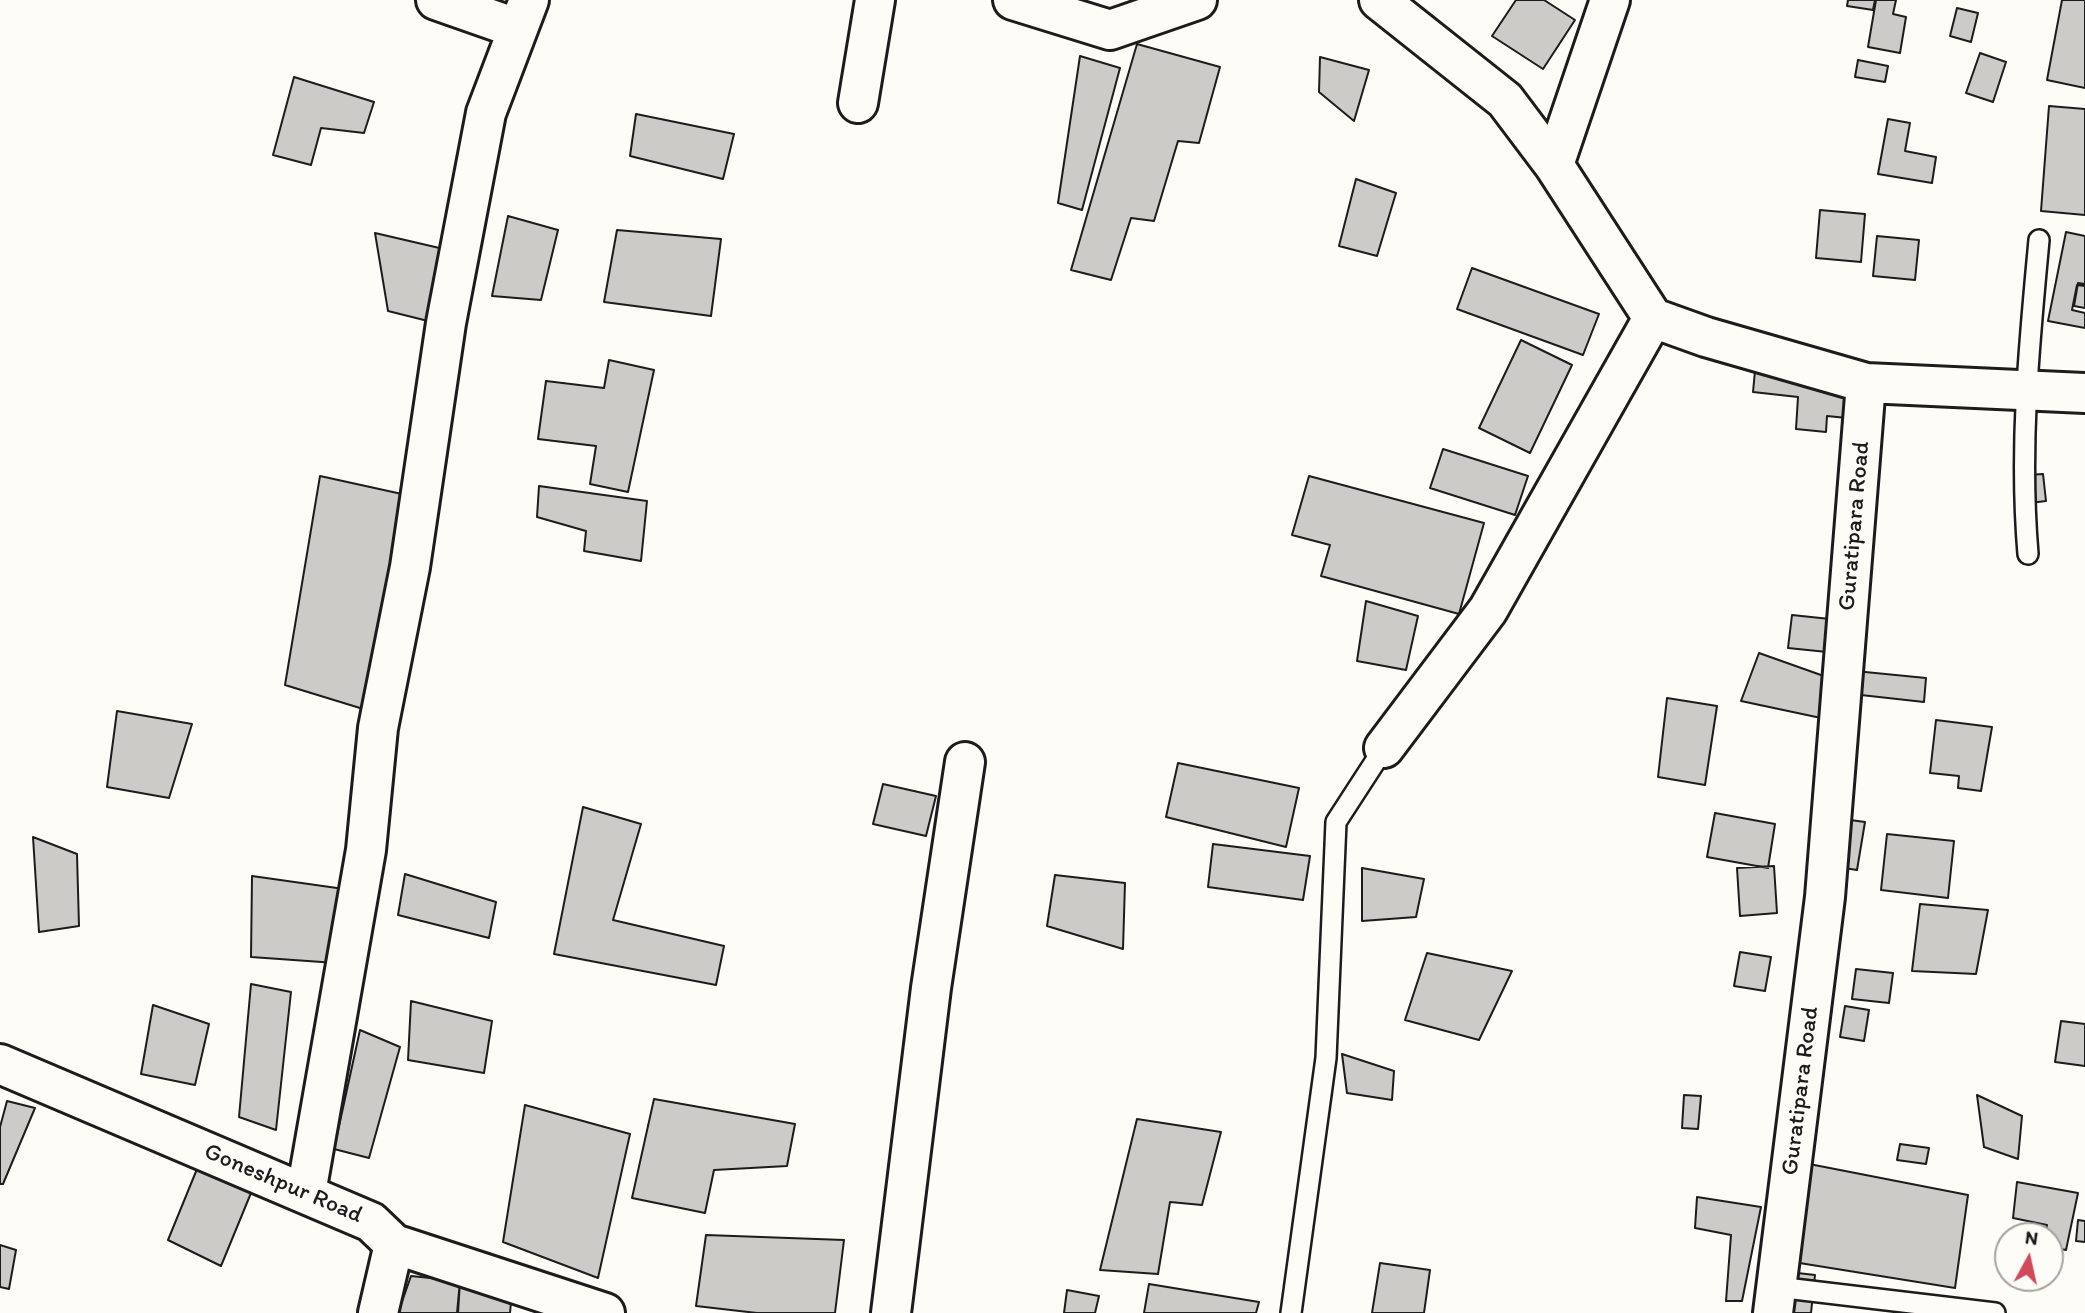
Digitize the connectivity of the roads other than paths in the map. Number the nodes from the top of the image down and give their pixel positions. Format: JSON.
{"nodes":[{"id":1,"x":436,"y":0,"type":"edge"},
{"id":2,"x":875,"y":0,"type":"edge"},
{"id":3,"x":1013,"y":0,"type":"edge"},
{"id":4,"x":1197,"y":0,"type":"edge"},
{"id":5,"x":1378,"y":0,"type":"edge"},
{"id":6,"x":1610,"y":0,"type":"edge"},
{"id":7,"x":522,"y":14,"type":"edge"},
{"id":8,"x":858,"y":103,"type":"dead end"},
{"id":9,"x":1554,"y":165,"type":"junction"},
{"id":10,"x":2039,"y":240,"type":"dead end"},
{"id":11,"x":1653,"y":318,"type":"junction"},
{"id":12,"x":1866,"y":383,"type":"junction"},
{"id":13,"x":2024,"y":392,"type":"junction"},
{"id":14,"x":2085,"y":393,"type":"edge"},
{"id":15,"x":2028,"y":554,"type":"dead end"},
{"id":16,"x":1384,"y":748,"type":"joint"},
{"id":17,"x":965,"y":762,"type":"dead end"},
{"id":18,"x":0,"y":1064,"type":"edge"},
{"id":19,"x":306,"y":1193,"type":"junction"},
{"id":20,"x":394,"y":1244,"type":"junction"},
{"id":21,"x":1775,"y":1300,"type":"edge"},
{"id":22,"x":378,"y":1313,"type":"edge"},
{"id":23,"x":605,"y":1313,"type":"edge"},
{"id":24,"x":891,"y":1313,"type":"edge"},
{"id":25,"x":1291,"y":1313,"type":"edge"},
{"id":26,"x":1995,"y":1313,"type":"edge"}],
"edges":[{"from":1,"to":7,"type":"street"},
{"from":2,"to":8,"type":"street"},
{"from":3,"to":4,"type":"street"},
{"from":5,"to":9,"type":"street"},
{"from":6,"to":9,"type":"street"},
{"from":7,"to":19,"type":"street"},
{"from":9,"to":11,"type":"street"},
{"from":10,"to":13,"type":"lane"},
{"from":11,"to":12,"type":"street"},
{"from":11,"to":16,"type":"street"},
{"from":12,"to":13,"type":"street"},
{"from":12,"to":21,"type":"street","name":"Guratipara Road"},
{"from":13,"to":14,"type":"street"},
{"from":13,"to":15,"type":"lane"},
{"from":16,"to":25,"type":"lane"},
{"from":17,"to":24,"type":"street"},
{"from":18,"to":19,"type":"street","name":"Goneshpur Road"},
{"from":19,"to":20,"type":"street","name":"Goneshpur Road"},
{"from":20,"to":22,"type":"street"},
{"from":20,"to":23,"type":"street","name":"Goneshpur Road"},
{"from":21,"to":26,"type":"lane"}]}
